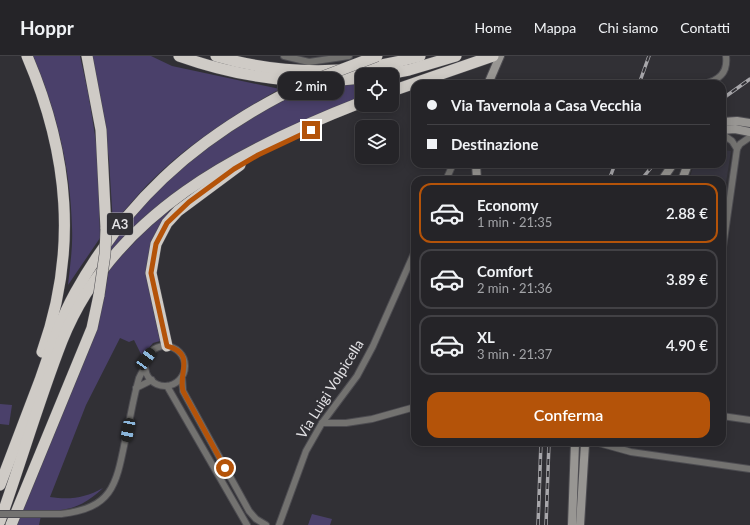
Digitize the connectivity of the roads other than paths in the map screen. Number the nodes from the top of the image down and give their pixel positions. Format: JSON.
{"nodes":[{"id":1,"x":27,"y":56,"type":"edge"},
{"id":2,"x":86,"y":56,"type":"edge"},
{"id":3,"x":179,"y":56,"type":"edge"},
{"id":4,"x":216,"y":56,"type":"edge"},
{"id":5,"x":284,"y":56,"type":"edge"},
{"id":6,"x":348,"y":56,"type":"edge"},
{"id":7,"x":377,"y":56,"type":"edge"},
{"id":8,"x":420,"y":56,"type":"edge"},
{"id":9,"x":456,"y":56,"type":"edge"},
{"id":10,"x":493,"y":56,"type":"edge"},
{"id":11,"x":500,"y":56,"type":"edge"},
{"id":12,"x":726,"y":56,"type":"edge"},
{"id":13,"x":399,"y":72,"type":"edge"},
{"id":14,"x":355,"y":79,"type":"edge"},
{"id":15,"x":425,"y":80,"type":"edge"},
{"id":16,"x":490,"y":80,"type":"edge"},
{"id":17,"x":713,"y":80,"type":"edge"},
{"id":18,"x":411,"y":85,"type":"edge"},
{"id":19,"x":399,"y":90,"type":"edge"},
{"id":20,"x":355,"y":105,"type":"edge"},
{"id":21,"x":355,"y":111,"type":"edge"},
{"id":22,"x":726,"y":122,"type":"edge"},
{"id":23,"x":750,"y":123,"type":"edge"},
{"id":24,"x":726,"y":130,"type":"edge"},
{"id":25,"x":750,"y":132,"type":"edge"},
{"id":26,"x":726,"y":137,"type":"edge"},
{"id":27,"x":750,"y":137,"type":"edge"},
{"id":28,"x":737,"y":149,"type":"junction"},
{"id":29,"x":726,"y":226,"type":"edge"},
{"id":30,"x":411,"y":260,"type":"edge"},
{"id":31,"x":167,"y":346,"type":"junction"},
{"id":32,"x":145,"y":366,"type":"junction"},
{"id":33,"x":182,"y":377,"type":"junction"},
{"id":34,"x":152,"y":380,"type":"junction"},
{"id":35,"x":167,"y":386,"type":"junction"},
{"id":36,"x":136,"y":388,"type":"junction"},
{"id":37,"x":411,"y":408,"type":"edge"},
{"id":38,"x":726,"y":417,"type":"edge"},
{"id":39,"x":750,"y":420,"type":"edge"},
{"id":40,"x":322,"y":423,"type":"junction"},
{"id":41,"x":575,"y":446,"type":"edge"},
{"id":42,"x":586,"y":446,"type":"edge"},
{"id":43,"x":609,"y":446,"type":"edge"},
{"id":44,"x":750,"y":468,"type":"edge"},
{"id":45,"x":1,"y":481,"type":"edge"},
{"id":46,"x":0,"y":514,"type":"edge"},
{"id":47,"x":0,"y":521,"type":"edge"},
{"id":48,"x":280,"y":523,"type":"edge"},
{"id":49,"x":11,"y":525,"type":"edge"},
{"id":50,"x":247,"y":525,"type":"edge"},
{"id":51,"x":267,"y":525,"type":"edge"},
{"id":52,"x":273,"y":525,"type":"edge"},
{"id":53,"x":572,"y":525,"type":"edge"},
{"id":54,"x":580,"y":525,"type":"edge"}],
"edges":[{"from":1,"to":45,"type":"highway"},
{"from":2,"to":49,"type":"highway","bridge":true},
{"from":3,"to":14,"type":"highway"},
{"from":4,"to":8,"type":"highway"},
{"from":5,"to":6,"type":"street"},
{"from":7,"to":45,"type":"highway","number":"A3","bridge":true},
{"from":9,"to":13,"type":"highway"},
{"from":10,"to":15,"type":"highway"},
{"from":11,"to":16,"type":"street"},
{"from":12,"to":17,"type":"street"},
{"from":18,"to":19,"type":"highway"},
{"from":20,"to":47,"type":"highway","number":"A3"},
{"from":21,"to":31,"type":"highway"},
{"from":22,"to":23,"type":"street"},
{"from":24,"to":25,"type":"street"},
{"from":26,"to":28,"type":"street"},
{"from":27,"to":28,"type":"street"},
{"from":28,"to":29,"type":"street"},
{"from":30,"to":40,"type":"street","name":"Via Luigi Volpicella"},
{"from":31,"to":32,"type":"street"},
{"from":31,"to":33,"type":"street"},
{"from":32,"to":34,"type":"street"},
{"from":32,"to":36,"type":"street"},
{"from":33,"to":35,"type":"street"},
{"from":33,"to":51,"type":"street"},
{"from":34,"to":35,"type":"street"},
{"from":34,"to":36,"type":"street"},
{"from":35,"to":50,"type":"street"},
{"from":36,"to":46,"type":"street","bridge":true},
{"from":37,"to":40,"type":"street"},
{"from":38,"to":39,"type":"street"},
{"from":40,"to":48,"type":"street","name":"Via Luigi Volpicella"},
{"from":41,"to":53,"type":"street"},
{"from":42,"to":54,"type":"street"},
{"from":43,"to":44,"type":"street"},
{"from":48,"to":52,"type":"street","name":"Via Luigi Volpicella"},
{"from":51,"to":52,"type":"street"}]}
